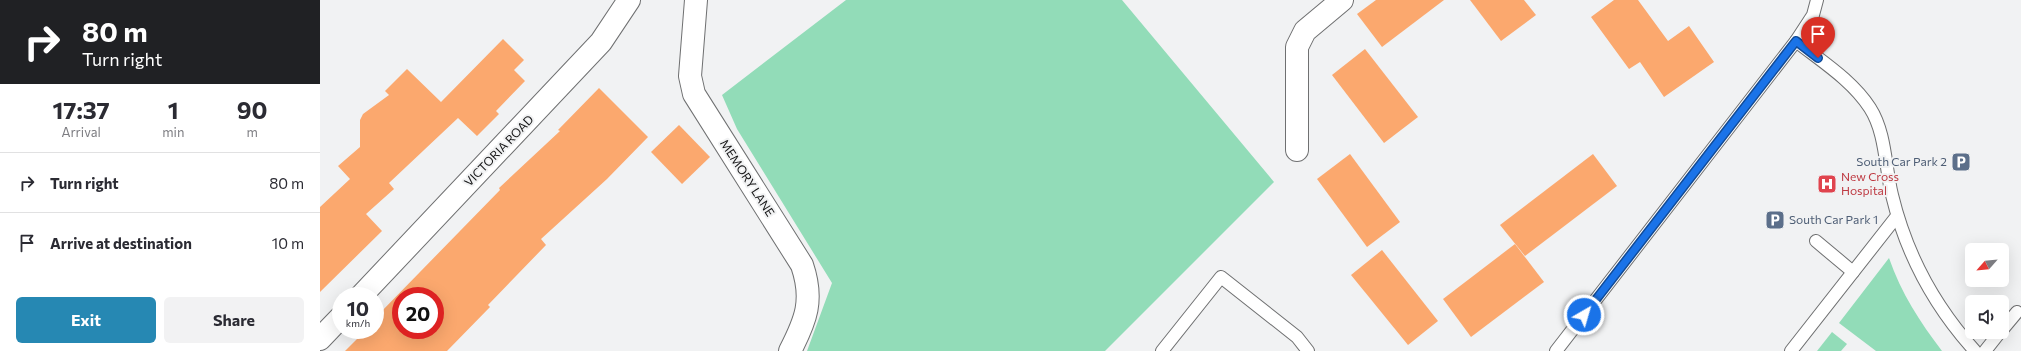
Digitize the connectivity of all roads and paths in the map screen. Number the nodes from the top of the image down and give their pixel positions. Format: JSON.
{"nodes":[{"id":1,"x":629,"y":0,"type":"edge"},
{"id":2,"x":696,"y":0,"type":"edge"},
{"id":3,"x":1342,"y":0,"type":"edge"},
{"id":4,"x":1817,"y":0,"type":"edge"},
{"id":5,"x":1796,"y":41,"type":"junction"},
{"id":6,"x":1297,"y":150,"type":"dead end"},
{"id":7,"x":1897,"y":216,"type":"junction"},
{"id":8,"x":1816,"y":241,"type":"dead end"},
{"id":9,"x":1853,"y":272,"type":"junction"},
{"id":10,"x":370,"y":287,"type":"edge"},
{"id":11,"x":2017,"y":312,"type":"dead end"},
{"id":12,"x":2009,"y":322,"type":"edge"},
{"id":13,"x":332,"y":326,"type":"edge"},
{"id":14,"x":320,"y":339,"type":"edge"},
{"id":15,"x":1995,"y":339,"type":"edge"},
{"id":16,"x":790,"y":351,"type":"edge"},
{"id":17,"x":1162,"y":351,"type":"edge"},
{"id":18,"x":1308,"y":351,"type":"edge"},
{"id":19,"x":1556,"y":351,"type":"edge"},
{"id":20,"x":1792,"y":351,"type":"edge"},
{"id":21,"x":1975,"y":351,"type":"edge"},
{"id":22,"x":1985,"y":351,"type":"edge"}],
"edges":[{"from":1,"to":10,"type":"street","name":"VICTORIA ROAD"},
{"from":2,"to":16,"type":"street","name":"MEMORY LANE"},
{"from":3,"to":6,"type":"street"},
{"from":4,"to":5,"type":"lane"},
{"from":5,"to":7,"type":"lane"},
{"from":5,"to":19,"type":"lane"},
{"from":7,"to":9,"type":"lane"},
{"from":7,"to":21,"type":"lane"},
{"from":8,"to":9,"type":"lane"},
{"from":9,"to":20,"type":"lane"},
{"from":11,"to":12,"type":"lane"},
{"from":13,"to":14,"type":"street"},
{"from":15,"to":22,"type":"lane"},
{"from":17,"to":18,"type":"lane"}]}
